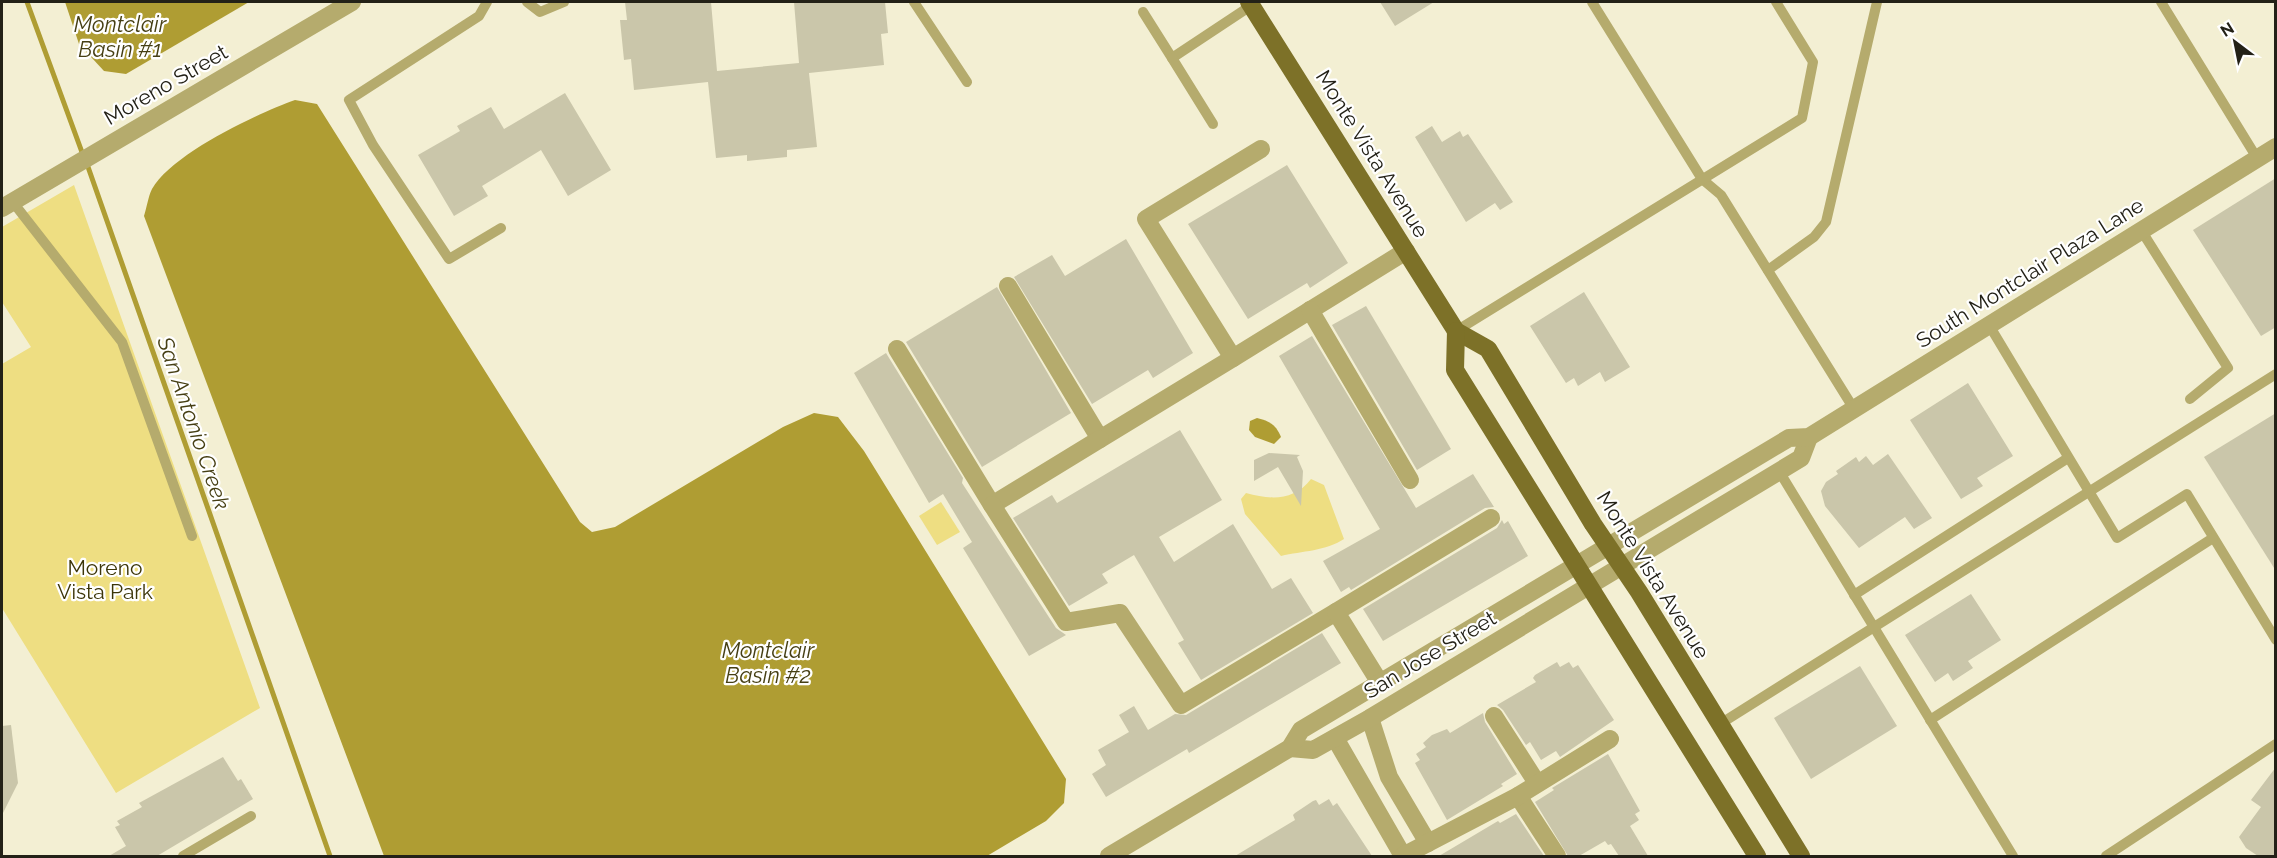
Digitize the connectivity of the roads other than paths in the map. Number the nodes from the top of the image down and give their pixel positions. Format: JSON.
{"nodes":[{"id":1,"x":352,"y":2,"type":"edge"},
{"id":2,"x":487,"y":2,"type":"edge"},
{"id":3,"x":527,"y":2,"type":"edge"},
{"id":4,"x":564,"y":2,"type":"edge"},
{"id":5,"x":914,"y":2,"type":"edge"},
{"id":6,"x":1592,"y":2,"type":"edge"},
{"id":7,"x":1776,"y":2,"type":"edge"},
{"id":8,"x":1877,"y":2,"type":"edge"},
{"id":9,"x":2161,"y":2,"type":"edge"},
{"id":10,"x":1251,"y":4,"type":"edge"},
{"id":11,"x":1143,"y":12,"type":"dead end"},
{"id":12,"x":1172,"y":58,"type":"junction"},
{"id":13,"x":967,"y":82,"type":"dead end"},
{"id":14,"x":1213,"y":124,"type":"dead end"},
{"id":15,"x":2276,"y":147,"type":"edge"},
{"id":16,"x":1261,"y":149,"type":"dead end"},
{"id":17,"x":2257,"y":158,"type":"junction"},
{"id":18,"x":1702,"y":178,"type":"junction"},
{"id":19,"x":7,"y":205,"type":"edge"},
{"id":20,"x":501,"y":228,"type":"dead end"},
{"id":21,"x":2141,"y":230,"type":"junction"},
{"id":22,"x":1406,"y":251,"type":"junction"},
{"id":23,"x":1768,"y":270,"type":"junction"},
{"id":24,"x":1008,"y":286,"type":"dead end"},
{"id":25,"x":1310,"y":310,"type":"junction"},
{"id":26,"x":1989,"y":325,"type":"junction"},
{"id":27,"x":1456,"y":331,"type":"junction"},
{"id":28,"x":897,"y":349,"type":"dead end"},
{"id":29,"x":1233,"y":358,"type":"junction"},
{"id":30,"x":2276,"y":374,"type":"edge"},
{"id":31,"x":2190,"y":399,"type":"dead end"},
{"id":32,"x":1854,"y":409,"type":"junction"},
{"id":33,"x":1809,"y":437,"type":"junction"},
{"id":34,"x":1100,"y":439,"type":"junction"},
{"id":35,"x":2068,"y":458,"type":"junction"},
{"id":36,"x":1779,"y":471,"type":"junction"},
{"id":37,"x":1410,"y":480,"type":"dead end"},
{"id":38,"x":2087,"y":490,"type":"junction"},
{"id":39,"x":992,"y":505,"type":"junction"},
{"id":40,"x":1491,"y":518,"type":"dead end"},
{"id":41,"x":192,"y":536,"type":"dead end"},
{"id":42,"x":2213,"y":538,"type":"junction"},
{"id":43,"x":1608,"y":547,"type":"junction"},
{"id":44,"x":1577,"y":566,"type":"junction"},
{"id":45,"x":1621,"y":566,"type":"junction"},
{"id":46,"x":1589,"y":586,"type":"junction"},
{"id":47,"x":1854,"y":595,"type":"junction"},
{"id":48,"x":1336,"y":612,"type":"junction"},
{"id":49,"x":1873,"y":626,"type":"junction"},
{"id":50,"x":2276,"y":640,"type":"edge"},
{"id":51,"x":1380,"y":683,"type":"junction"},
{"id":52,"x":1494,"y":716,"type":"dead end"},
{"id":53,"x":1370,"y":718,"type":"junction"},
{"id":54,"x":1930,"y":720,"type":"junction"},
{"id":55,"x":1720,"y":724,"type":"junction"},
{"id":56,"x":1335,"y":738,"type":"junction"},
{"id":57,"x":1610,"y":739,"type":"dead end"},
{"id":58,"x":2276,"y":744,"type":"edge"},
{"id":59,"x":1290,"y":748,"type":"junction"},
{"id":60,"x":1537,"y":783,"type":"junction"},
{"id":61,"x":1518,"y":796,"type":"junction"},
{"id":62,"x":251,"y":816,"type":"dead end"},
{"id":63,"x":1428,"y":843,"type":"junction"},
{"id":64,"x":183,"y":856,"type":"edge"},
{"id":65,"x":1109,"y":856,"type":"edge"},
{"id":66,"x":1403,"y":856,"type":"edge"},
{"id":67,"x":1557,"y":856,"type":"edge"},
{"id":68,"x":1756,"y":856,"type":"edge"},
{"id":69,"x":1801,"y":856,"type":"edge"},
{"id":70,"x":2013,"y":856,"type":"edge"},
{"id":71,"x":2106,"y":856,"type":"edge"}],
"edges":[{"from":1,"to":19,"type":"street","name":"Moreno Street"},
{"from":2,"to":20,"type":"lane"},
{"from":3,"to":4,"type":"lane"},
{"from":5,"to":13,"type":"lane"},
{"from":6,"to":18,"type":"lane"},
{"from":7,"to":18,"type":"lane"},
{"from":8,"to":23,"type":"lane"},
{"from":9,"to":17,"type":"lane"},
{"from":10,"to":12,"type":"lane"},
{"from":10,"to":22,"type":"main road","name":"Monte Vista Avenue"},
{"from":11,"to":12,"type":"lane"},
{"from":12,"to":14,"type":"lane"},
{"from":15,"to":17,"type":"street","name":"South Montclair Plaza Lane"},
{"from":16,"to":29,"type":"street"},
{"from":17,"to":21,"type":"street","name":"South Montclair Plaza Lane"},
{"from":18,"to":23,"type":"lane"},
{"from":18,"to":27,"type":"lane"},
{"from":19,"to":41,"type":"lane"},
{"from":21,"to":26,"type":"street","name":"South Montclair Plaza Lane"},
{"from":21,"to":31,"type":"lane"},
{"from":22,"to":25,"type":"street"},
{"from":22,"to":27,"type":"main road","name":"Monte Vista Avenue"},
{"from":23,"to":32,"type":"lane"},
{"from":24,"to":34,"type":"street"},
{"from":25,"to":29,"type":"street"},
{"from":25,"to":37,"type":"street"},
{"from":26,"to":32,"type":"street","name":"South Montclair Plaza Lane"},
{"from":26,"to":35,"type":"lane"},
{"from":27,"to":43,"type":"main road","name":"Monte Vista Avenue"},
{"from":27,"to":44,"type":"main road"},
{"from":28,"to":39,"type":"street"},
{"from":29,"to":34,"type":"street"},
{"from":30,"to":38,"type":"lane"},
{"from":32,"to":33,"type":"street","name":"South Montclair Plaza Lane"},
{"from":33,"to":36,"type":"street","name":"South Montclair Plaza Lane"},
{"from":33,"to":43,"type":"street","name":"South Montclair Plaza Lane"},
{"from":34,"to":39,"type":"street"},
{"from":35,"to":38,"type":"lane"},
{"from":35,"to":47,"type":"lane"},
{"from":36,"to":45,"type":"street","name":"South Montclair Plaza Lane"},
{"from":36,"to":47,"type":"lane"},
{"from":38,"to":42,"type":"lane"},
{"from":38,"to":49,"type":"lane"},
{"from":39,"to":48,"type":"street"},
{"from":40,"to":48,"type":"street"},
{"from":42,"to":50,"type":"lane"},
{"from":42,"to":54,"type":"lane"},
{"from":43,"to":44,"type":"street","name":"South Montclair Plaza Lane"},
{"from":43,"to":45,"type":"main road","name":"Monte Vista Avenue"},
{"from":44,"to":46,"type":"main road"},
{"from":44,"to":51,"type":"street","name":"San Jose Street"},
{"from":45,"to":46,"type":"street","name":"South Montclair Plaza Lane"},
{"from":45,"to":55,"type":"main road","name":"Monte Vista Avenue"},
{"from":46,"to":53,"type":"street","name":"San Jose Street"},
{"from":46,"to":68,"type":"main road"},
{"from":47,"to":49,"type":"lane"},
{"from":48,"to":51,"type":"street"},
{"from":49,"to":54,"type":"lane"},
{"from":49,"to":55,"type":"lane"},
{"from":51,"to":59,"type":"street","name":"San Jose Street"},
{"from":52,"to":60,"type":"street"},
{"from":53,"to":56,"type":"street","name":"San Jose Street"},
{"from":53,"to":63,"type":"street"},
{"from":54,"to":70,"type":"lane"},
{"from":55,"to":69,"type":"main road","name":"Monte Vista Avenue"},
{"from":56,"to":59,"type":"street","name":"San Jose Street"},
{"from":56,"to":66,"type":"street"},
{"from":57,"to":60,"type":"street"},
{"from":58,"to":71,"type":"lane"},
{"from":59,"to":65,"type":"street","name":"San Jose Street"},
{"from":60,"to":61,"type":"street"},
{"from":61,"to":63,"type":"street"},
{"from":61,"to":67,"type":"street"},
{"from":62,"to":64,"type":"lane"},
{"from":63,"to":66,"type":"street"}]}
